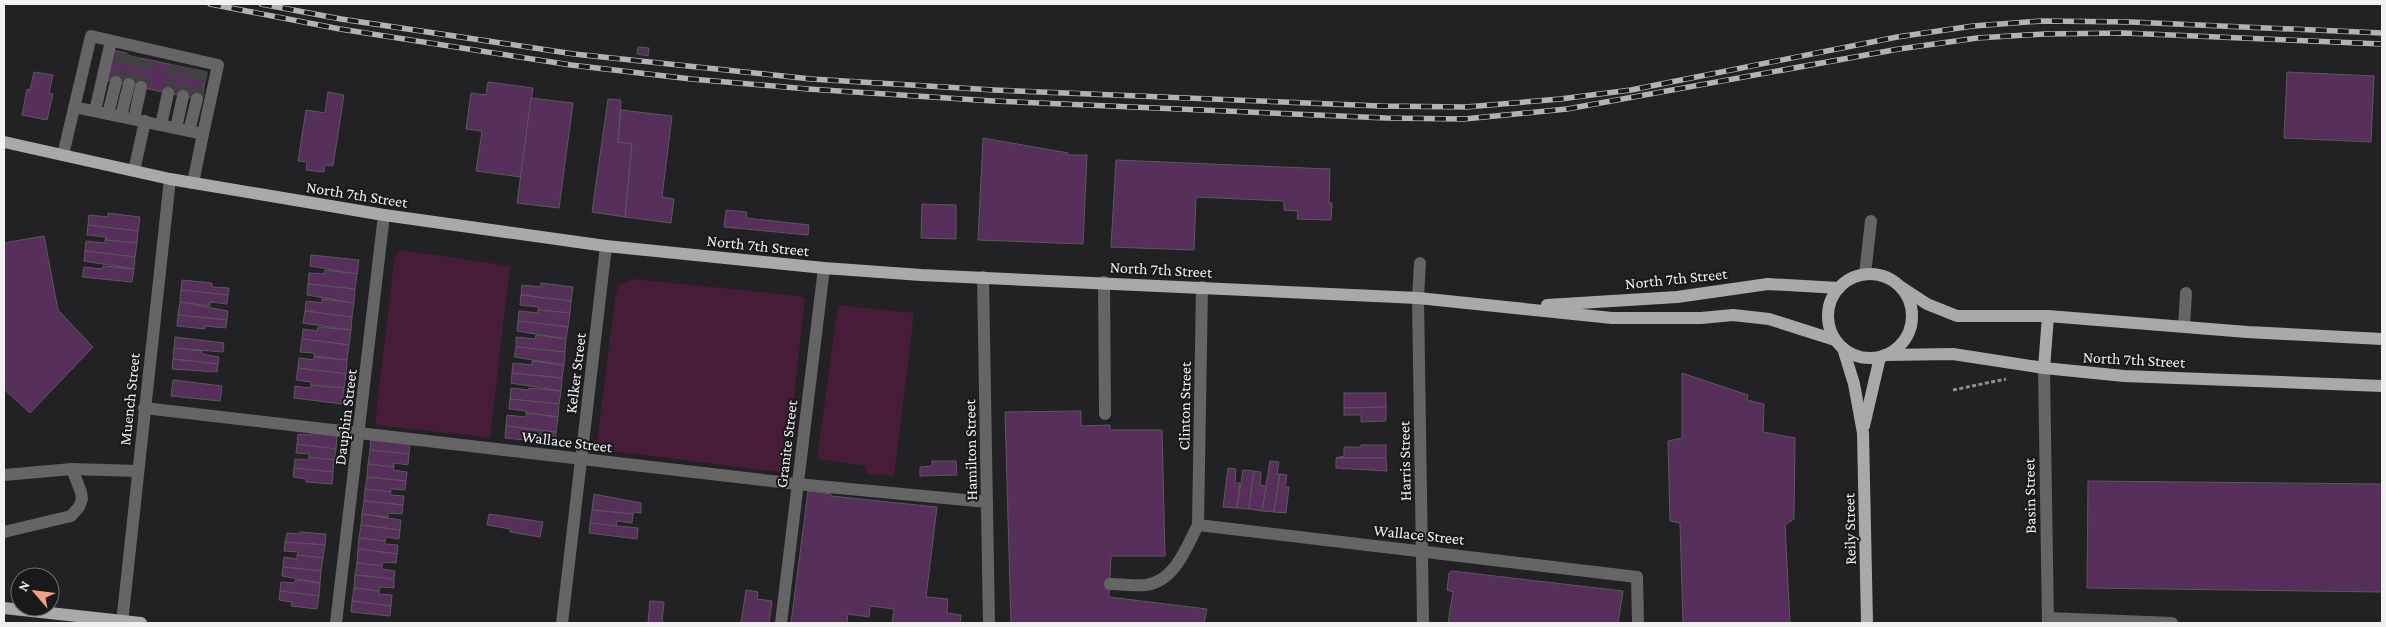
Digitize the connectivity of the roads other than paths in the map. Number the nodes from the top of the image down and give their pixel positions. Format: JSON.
{"nodes":[{"id":1,"x":111,"y":41,"type":"junction"},
{"id":2,"x":116,"y":82,"type":"tunnel mouth"},
{"id":3,"x":168,"y":93,"type":"tunnel mouth"},
{"id":4,"x":183,"y":96,"type":"tunnel mouth"},
{"id":5,"x":196,"y":99,"type":"tunnel mouth"},
{"id":6,"x":74,"y":107,"type":"junction"},
{"id":7,"x":95,"y":111,"type":"junction"},
{"id":8,"x":114,"y":115,"type":"junction"},
{"id":9,"x":139,"y":120,"type":"junction"},
{"id":10,"x":161,"y":125,"type":"junction"},
{"id":11,"x":176,"y":128,"type":"junction"},
{"id":12,"x":190,"y":131,"type":"junction"},
{"id":13,"x":203,"y":134,"type":"junction"},
{"id":14,"x":4,"y":142,"type":"edge"},
{"id":15,"x":63,"y":155,"type":"junction"},
{"id":16,"x":134,"y":171,"type":"junction"},
{"id":17,"x":170,"y":179,"type":"junction"},
{"id":18,"x":193,"y":183,"type":"junction"},
{"id":19,"x":384,"y":215,"type":"junction"},
{"id":20,"x":1871,"y":221,"type":"dead end"},
{"id":21,"x":606,"y":246,"type":"junction"},
{"id":22,"x":1420,"y":263,"type":"dead end"},
{"id":23,"x":824,"y":268,"type":"junction"},
{"id":24,"x":1865,"y":274,"type":"junction"},
{"id":25,"x":983,"y":277,"type":"junction"},
{"id":26,"x":1104,"y":282,"type":"junction"},
{"id":27,"x":1202,"y":287,"type":"junction"},
{"id":28,"x":1901,"y":287,"type":"junction"},
{"id":29,"x":1839,"y":288,"type":"junction"},
{"id":30,"x":2186,"y":293,"type":"dead end"},
{"id":31,"x":1418,"y":298,"type":"junction"},
{"id":32,"x":1517,"y":307,"type":"junction"},
{"id":33,"x":2048,"y":316,"type":"junction"},
{"id":34,"x":2184,"y":326,"type":"junction"},
{"id":35,"x":2382,"y":339,"type":"edge"},
{"id":36,"x":1839,"y":344,"type":"junction"},
{"id":37,"x":1883,"y":356,"type":"junction"},
{"id":38,"x":2044,"y":368,"type":"junction"},
{"id":39,"x":2382,"y":386,"type":"edge"},
{"id":40,"x":144,"y":408,"type":"junction"},
{"id":41,"x":1105,"y":414,"type":"dead end"},
{"id":42,"x":360,"y":432,"type":"junction"},
{"id":43,"x":1863,"y":433,"type":"junction"},
{"id":44,"x":582,"y":459,"type":"junction"},
{"id":45,"x":72,"y":469,"type":"junction"},
{"id":46,"x":138,"y":471,"type":"junction"},
{"id":47,"x":4,"y":475,"type":"edge"},
{"id":48,"x":797,"y":484,"type":"junction"},
{"id":49,"x":987,"y":502,"type":"junction"},
{"id":50,"x":1198,"y":525,"type":"junction"},
{"id":51,"x":4,"y":532,"type":"edge"},
{"id":52,"x":1422,"y":551,"type":"junction"},
{"id":53,"x":1110,"y":584,"type":"dead end"},
{"id":54,"x":4,"y":608,"type":"edge"},
{"id":55,"x":2048,"y":621,"type":"edge"},
{"id":56,"x":122,"y":622,"type":"edge"},
{"id":57,"x":141,"y":623,"type":"edge"},
{"id":58,"x":336,"y":623,"type":"edge"},
{"id":59,"x":562,"y":623,"type":"edge"},
{"id":60,"x":781,"y":623,"type":"edge"},
{"id":61,"x":988,"y":623,"type":"edge"},
{"id":62,"x":1423,"y":623,"type":"edge"},
{"id":63,"x":1638,"y":623,"type":"edge"},
{"id":64,"x":1867,"y":623,"type":"edge"},
{"id":65,"x":2172,"y":623,"type":"edge"}],
"edges":[{"from":1,"to":6,"type":"street"},
{"from":1,"to":7,"type":"street"},
{"from":1,"to":13,"type":"street"},
{"from":2,"to":8,"type":"street"},
{"from":3,"to":10,"type":"street"},
{"from":4,"to":11,"type":"street"},
{"from":5,"to":12,"type":"street"},
{"from":6,"to":7,"type":"street"},
{"from":6,"to":15,"type":"street"},
{"from":7,"to":8,"type":"street"},
{"from":8,"to":9,"type":"street"},
{"from":8,"to":9,"type":"street"},
{"from":9,"to":10,"type":"street"},
{"from":9,"to":16,"type":"street"},
{"from":10,"to":11,"type":"street"},
{"from":11,"to":12,"type":"street"},
{"from":12,"to":13,"type":"street"},
{"from":13,"to":18,"type":"street"},
{"from":14,"to":15,"type":"main road","name":"North 7th Street"},
{"from":15,"to":16,"type":"main road","name":"North 7th Street"},
{"from":16,"to":17,"type":"main road","name":"North 7th Street"},
{"from":17,"to":18,"type":"main road","name":"North 7th Street"},
{"from":17,"to":40,"type":"street","name":"Muench Street"},
{"from":18,"to":19,"type":"main road","name":"North 7th Street"},
{"from":19,"to":21,"type":"main road","name":"North 7th Street"},
{"from":19,"to":42,"type":"street","name":"Dauphin Street"},
{"from":20,"to":24,"type":"street"},
{"from":21,"to":23,"type":"main road","name":"North 7th Street"},
{"from":21,"to":44,"type":"street","name":"Kelker Street"},
{"from":22,"to":31,"type":"street","name":"Harris Street"},
{"from":23,"to":25,"type":"main road","name":"North 7th Street"},
{"from":23,"to":48,"type":"street","name":"Granite Street"},
{"from":24,"to":28,"type":"main road"},
{"from":24,"to":29,"type":"main road"},
{"from":25,"to":26,"type":"main road","name":"North 7th Street"},
{"from":25,"to":49,"type":"street","name":"Hamilton Street"},
{"from":26,"to":27,"type":"main road","name":"North 7th Street"},
{"from":26,"to":41,"type":"street"},
{"from":27,"to":31,"type":"main road","name":"North 7th Street"},
{"from":27,"to":50,"type":"street","name":"Clinton Street"},
{"from":28,"to":33,"type":"main road"},
{"from":28,"to":37,"type":"main road"},
{"from":29,"to":32,"type":"main road","name":"North 7th Street"},
{"from":29,"to":36,"type":"main road"},
{"from":30,"to":34,"type":"street"},
{"from":31,"to":32,"type":"main road","name":"North 7th Street"},
{"from":31,"to":52,"type":"street","name":"Harris Street"},
{"from":32,"to":36,"type":"main road","name":"North 7th Street"},
{"from":33,"to":34,"type":"main road"},
{"from":33,"to":38,"type":"main road"},
{"from":34,"to":35,"type":"main road"},
{"from":36,"to":37,"type":"main road","name":"North 7th Street"},
{"from":36,"to":43,"type":"main road","name":"Reily Street"},
{"from":37,"to":38,"type":"main road","name":"North 7th Street"},
{"from":37,"to":43,"type":"main road","name":"Reily Street"},
{"from":38,"to":39,"type":"main road","name":"North 7th Street"},
{"from":38,"to":55,"type":"street","name":"Basin Street"},
{"from":40,"to":42,"type":"street","name":"Wallace Street"},
{"from":40,"to":46,"type":"street","name":"Muench Street"},
{"from":42,"to":44,"type":"street","name":"Wallace Street"},
{"from":42,"to":58,"type":"street","name":"Dauphin Street"},
{"from":43,"to":64,"type":"main road","name":"Reily Street"},
{"from":44,"to":48,"type":"street","name":"Wallace Street"},
{"from":44,"to":59,"type":"street","name":"Kelker Street"},
{"from":45,"to":46,"type":"street"},
{"from":45,"to":47,"type":"street"},
{"from":45,"to":51,"type":"street"},
{"from":46,"to":56,"type":"street","name":"Muench Street"},
{"from":48,"to":49,"type":"street","name":"Wallace Street"},
{"from":48,"to":60,"type":"street","name":"Granite Street"},
{"from":49,"to":61,"type":"street","name":"Hamilton Street"},
{"from":50,"to":52,"type":"street","name":"Wallace Street"},
{"from":50,"to":53,"type":"street"},
{"from":52,"to":62,"type":"street","name":"Harris Street"},
{"from":52,"to":63,"type":"street","name":"Wallace Street"},
{"from":54,"to":56,"type":"main road"},
{"from":55,"to":65,"type":"street"},
{"from":56,"to":57,"type":"main road"}]}
